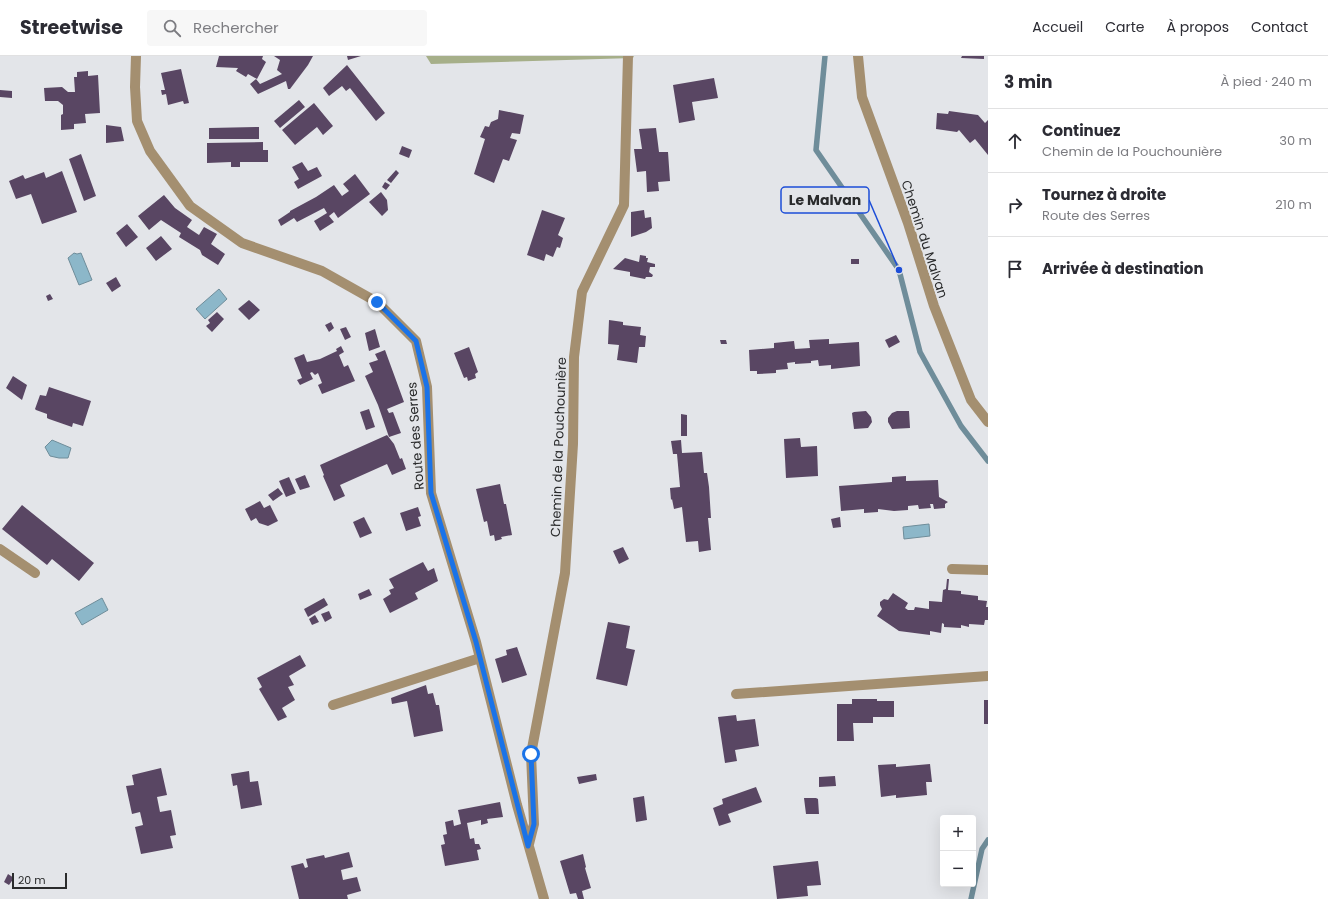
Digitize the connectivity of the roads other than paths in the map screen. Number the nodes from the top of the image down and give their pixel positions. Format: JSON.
{"nodes":[{"id":1,"x":136,"y":56,"type":"edge"},
{"id":2,"x":628,"y":56,"type":"edge"},
{"id":3,"x":858,"y":56,"type":"edge"},
{"id":4,"x":988,"y":422,"type":"edge"},
{"id":5,"x":0,"y":549,"type":"edge"},
{"id":6,"x":952,"y":570,"type":"dead end"},
{"id":7,"x":988,"y":570,"type":"edge"},
{"id":8,"x":34,"y":572,"type":"dead end"},
{"id":9,"x":480,"y":658,"type":"junction"},
{"id":10,"x":988,"y":676,"type":"edge"},
{"id":11,"x":736,"y":694,"type":"dead end"},
{"id":12,"x":333,"y":706,"type":"dead end"},
{"id":13,"x":528,"y":846,"type":"junction"},
{"id":14,"x":544,"y":899,"type":"edge"}],
"edges":[{"from":1,"to":9,"type":"street","name":"Route des Serres"},
{"from":2,"to":13,"type":"street","name":"Chemin de la Pouchounière"},
{"from":3,"to":4,"type":"street","name":"Chemin du Malvan"},
{"from":5,"to":8,"type":"street"},
{"from":6,"to":7,"type":"street"},
{"from":9,"to":12,"type":"street"},
{"from":9,"to":13,"type":"street","name":"Route des Serres"},
{"from":10,"to":11,"type":"street"},
{"from":13,"to":14,"type":"street","name":"Route des Serres"}]}
